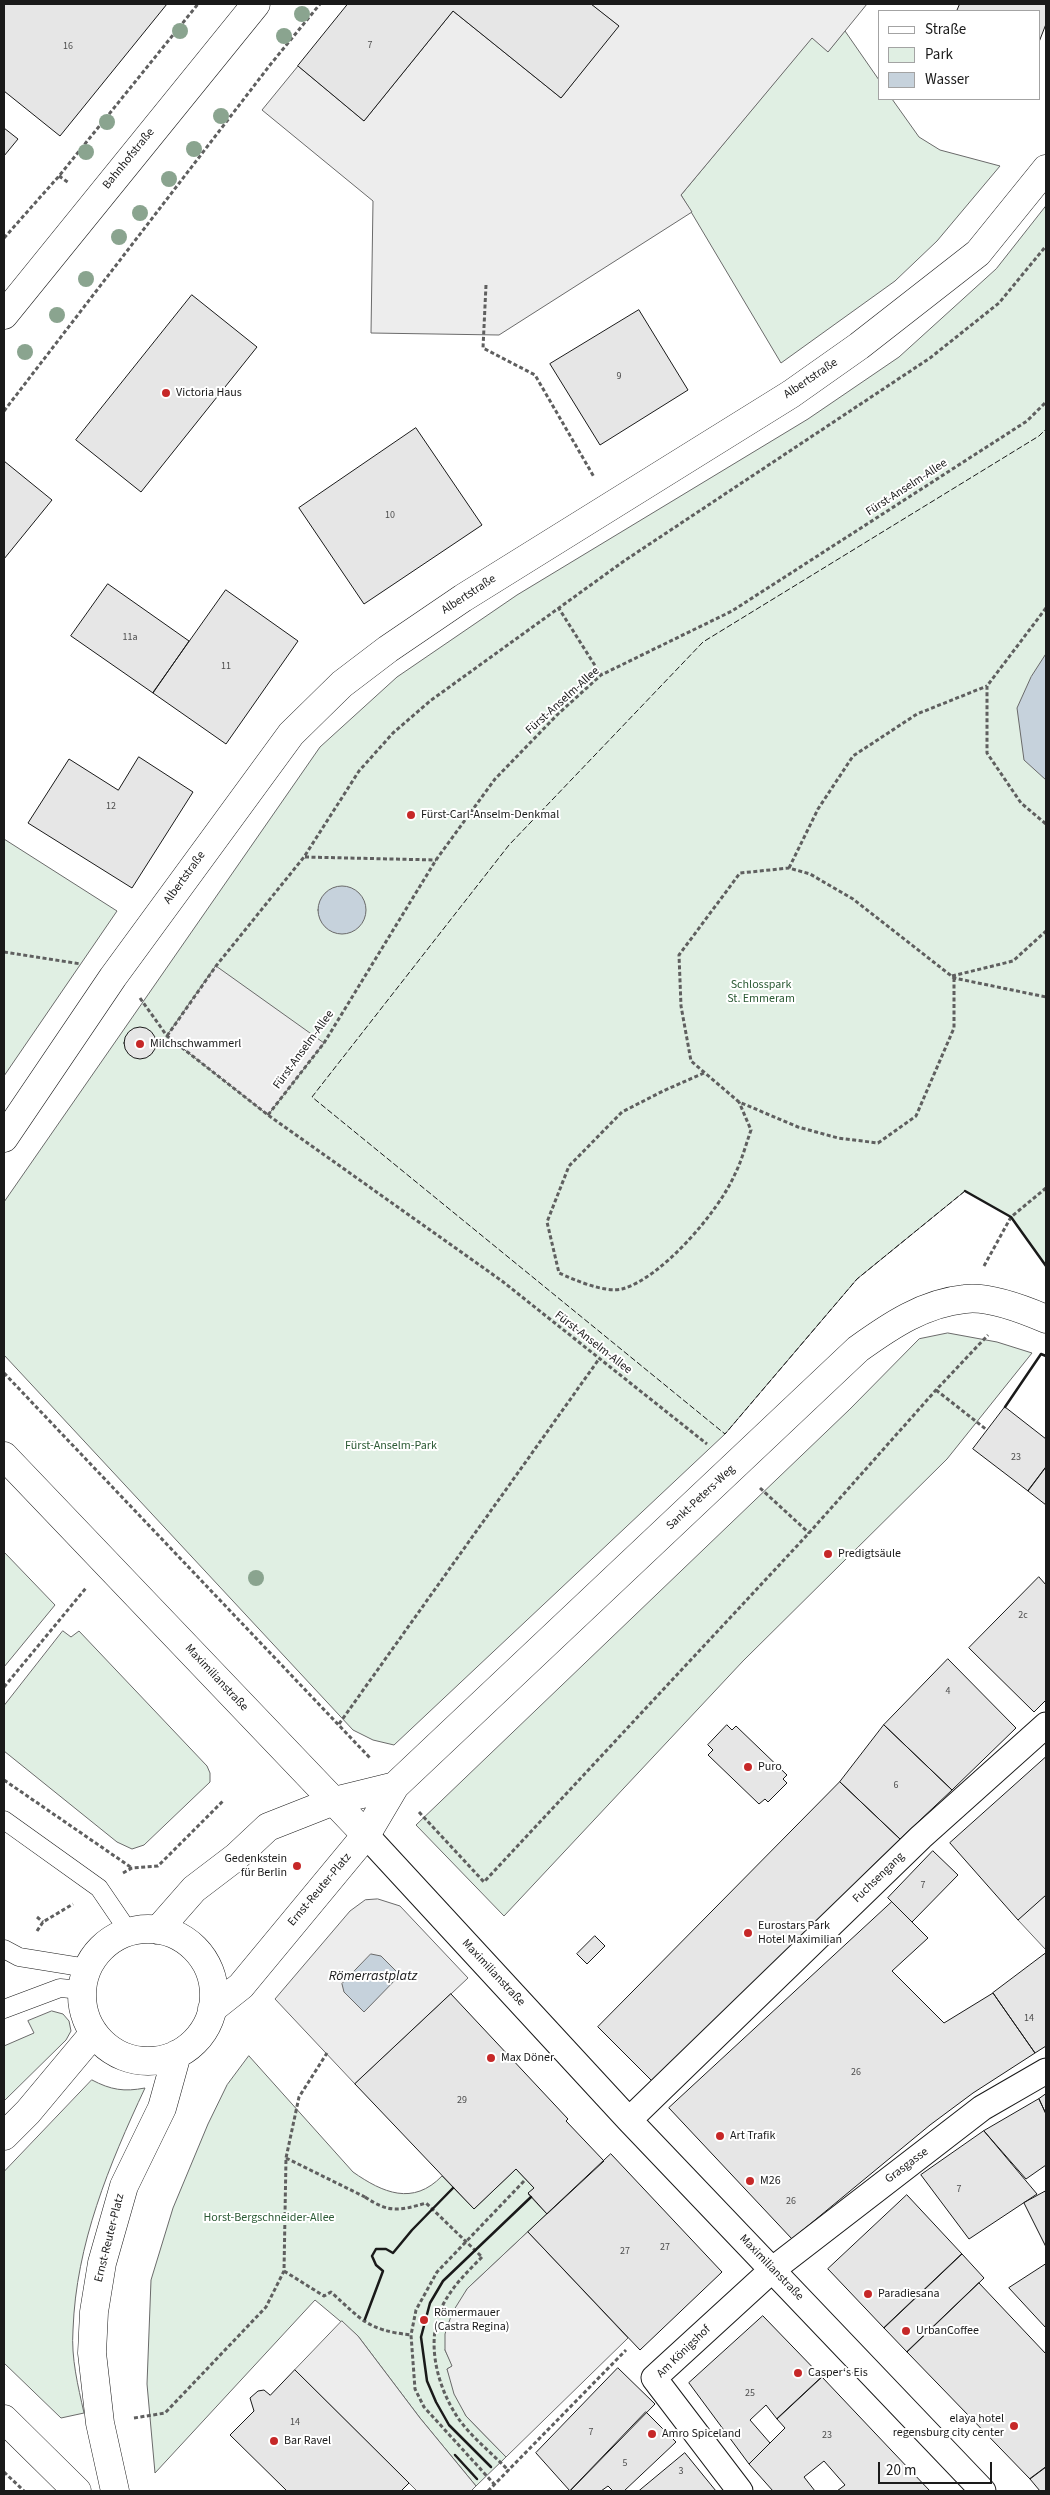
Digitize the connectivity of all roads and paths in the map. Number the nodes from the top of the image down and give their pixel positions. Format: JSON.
{"nodes":[{"id":1,"x":198,"y":4,"type":"edge"},
{"id":2,"x":256,"y":4,"type":"edge"},
{"id":3,"x":320,"y":4,"type":"edge"},
{"id":4,"x":1046,"y":169,"type":"edge"},
{"id":5,"x":4,"y":238,"type":"edge"},
{"id":6,"x":1046,"y":246,"type":"edge"},
{"id":7,"x":486,"y":285,"type":"dead end"},
{"id":8,"x":4,"y":315,"type":"edge"},
{"id":9,"x":1046,"y":402,"type":"edge"},
{"id":10,"x":4,"y":411,"type":"edge"},
{"id":11,"x":611,"y":506,"type":"junction"},
{"id":12,"x":558,"y":607,"type":"junction"},
{"id":13,"x":1046,"y":608,"type":"edge"},
{"id":14,"x":601,"y":676,"type":"junction"},
{"id":15,"x":987,"y":686,"type":"junction"},
{"id":16,"x":1046,"y":824,"type":"edge"},
{"id":17,"x":304,"y":858,"type":"junction"},
{"id":18,"x":436,"y":860,"type":"junction"},
{"id":19,"x":789,"y":868,"type":"junction"},
{"id":20,"x":1046,"y":931,"type":"edge"},
{"id":21,"x":4,"y":952,"type":"edge"},
{"id":22,"x":113,"y":977,"type":"junction"},
{"id":23,"x":953,"y":977,"type":"junction"},
{"id":24,"x":147,"y":991,"type":"dead end"},
{"id":25,"x":1046,"y":997,"type":"edge"},
{"id":26,"x":167,"y":1036,"type":"junction"},
{"id":27,"x":704,"y":1073,"type":"junction"},
{"id":28,"x":739,"y":1102,"type":"junction"},
{"id":29,"x":268,"y":1115,"type":"junction"},
{"id":30,"x":4,"y":1138,"type":"edge"},
{"id":31,"x":1046,"y":1188,"type":"edge"},
{"id":32,"x":966,"y":1299,"type":"junction"},
{"id":33,"x":1016,"y":1306,"type":"junction"},
{"id":34,"x":1046,"y":1319,"type":"edge"},
{"id":35,"x":599,"y":1359,"type":"junction"},
{"id":36,"x":4,"y":1373,"type":"edge"},
{"id":37,"x":936,"y":1390,"type":"junction"},
{"id":38,"x":987,"y":1430,"type":"dead end"},
{"id":39,"x":4,"y":1456,"type":"edge"},
{"id":40,"x":735,"y":1466,"type":"junction"},
{"id":41,"x":810,"y":1533,"type":"junction"},
{"id":42,"x":70,"y":1605,"type":"dead end"},
{"id":43,"x":4,"y":1687,"type":"edge"},
{"id":44,"x":339,"y":1724,"type":"junction"},
{"id":45,"x":1046,"y":1725,"type":"edge"},
{"id":46,"x":4,"y":1780,"type":"edge"},
{"id":47,"x":395,"y":1786,"type":"junction"},
{"id":48,"x":334,"y":1801,"type":"junction"},
{"id":49,"x":4,"y":1820,"type":"edge"},
{"id":50,"x":366,"y":1835,"type":"junction"},
{"id":51,"x":132,"y":1868,"type":"dead end"},
{"id":52,"x":36,"y":1917,"type":"dead end"},
{"id":53,"x":43,"y":1922,"type":"dead end"},
{"id":54,"x":158,"y":1930,"type":"junction"},
{"id":55,"x":129,"y":1932,"type":"junction"},
{"id":56,"x":4,"y":1949,"type":"edge"},
{"id":57,"x":85,"y":1979,"type":"junction"},
{"id":58,"x":4,"y":2009,"type":"edge"},
{"id":59,"x":212,"y":2009,"type":"junction"},
{"id":60,"x":94,"y":2033,"type":"junction"},
{"id":61,"x":326,"y":2052,"type":"dead end"},
{"id":62,"x":177,"y":2054,"type":"junction"},
{"id":63,"x":1046,"y":2071,"type":"edge"},
{"id":64,"x":629,"y":2120,"type":"junction"},
{"id":65,"x":4,"y":2136,"type":"edge"},
{"id":66,"x":286,"y":2158,"type":"junction"},
{"id":67,"x":526,"y":2178,"type":"dead end"},
{"id":68,"x":772,"y":2270,"type":"junction"},
{"id":69,"x":284,"y":2271,"type":"junction"},
{"id":70,"x":411,"y":2335,"type":"junction"},
{"id":71,"x":626,"y":2350,"type":"dead end"},
{"id":72,"x":4,"y":2419,"type":"edge"},
{"id":73,"x":132,"y":2419,"type":"dead end"},
{"id":74,"x":509,"y":2470,"type":"junction"},
{"id":75,"x":4,"y":2472,"type":"edge"},
{"id":76,"x":495,"y":2485,"type":"junction"},
{"id":77,"x":24,"y":2491,"type":"edge"},
{"id":78,"x":77,"y":2491,"type":"edge"},
{"id":79,"x":115,"y":2491,"type":"edge"},
{"id":80,"x":488,"y":2491,"type":"edge"},
{"id":81,"x":740,"y":2491,"type":"edge"},
{"id":82,"x":983,"y":2491,"type":"edge"}],
"edges":[{"from":1,"to":5,"type":"path"},
{"from":2,"to":8,"type":"street","name":"Bahnhofstraße"},
{"from":3,"to":10,"type":"path"},
{"from":4,"to":11,"type":"street","name":"Albertstraße"},
{"from":6,"to":12,"type":"path"},
{"from":7,"to":11,"type":"path"},
{"from":9,"to":14,"type":"path","name":"Fürst-Anselm-Allee"},
{"from":11,"to":22,"type":"street","name":"Albertstraße"},
{"from":12,"to":14,"type":"path"},
{"from":12,"to":17,"type":"path"},
{"from":13,"to":15,"type":"path"},
{"from":14,"to":18,"type":"path","name":"Fürst-Anselm-Allee"},
{"from":15,"to":16,"type":"path"},
{"from":15,"to":19,"type":"path"},
{"from":17,"to":18,"type":"path"},
{"from":17,"to":26,"type":"path"},
{"from":18,"to":29,"type":"path","name":"Fürst-Anselm-Allee"},
{"from":19,"to":23,"type":"path"},
{"from":19,"to":27,"type":"path"},
{"from":20,"to":23,"type":"path"},
{"from":21,"to":22,"type":"path"},
{"from":22,"to":30,"type":"street","name":"Albertstraße"},
{"from":23,"to":25,"type":"path"},
{"from":23,"to":28,"type":"path"},
{"from":24,"to":26,"type":"path","name":"Fürst-Anselm-Allee"},
{"from":26,"to":29,"type":"path","name":"Fürst-Anselm-Allee"},
{"from":27,"to":28,"type":"path"},
{"from":27,"to":28,"type":"path"},
{"from":29,"to":35,"type":"path","name":"Fürst-Anselm-Allee"},
{"from":31,"to":32,"type":"path"},
{"from":32,"to":33,"type":"street","name":"Sankt-Peters-Weg"},
{"from":32,"to":40,"type":"street","name":"Sankt-Peters-Weg"},
{"from":33,"to":34,"type":"street","name":"Sankt-Peters-Weg"},
{"from":33,"to":37,"type":"path"},
{"from":35,"to":40,"type":"path","name":"Fürst-Anselm-Allee"},
{"from":35,"to":44,"type":"path"},
{"from":36,"to":44,"type":"path"},
{"from":37,"to":38,"type":"path"},
{"from":37,"to":41,"type":"path"},
{"from":39,"to":48,"type":"street","name":"Maximilianstraße"},
{"from":40,"to":41,"type":"path","name":"Fürst-Anselm-Allee"},
{"from":40,"to":47,"type":"street","name":"Sankt-Peters-Weg"},
{"from":41,"to":47,"type":"path"},
{"from":42,"to":43,"type":"path"},
{"from":44,"to":47,"type":"path"},
{"from":45,"to":64,"type":"street","name":"Fuchsengang"},
{"from":46,"to":51,"type":"path"},
{"from":47,"to":48,"type":"street","name":"Sankt-Peters-Weg"},
{"from":47,"to":50,"type":"street","name":"Sankt-Peters-Weg"},
{"from":48,"to":50,"type":"street","name":"Maximilianstraße"},
{"from":48,"to":54,"type":"street"},
{"from":49,"to":55,"type":"lane"},
{"from":50,"to":59,"type":"street","name":"Ernst-Reuter-Platz"},
{"from":50,"to":64,"type":"street","name":"Maximilianstraße"},
{"from":52,"to":53,"type":"path"},
{"from":54,"to":55,"type":"street"},
{"from":54,"to":59,"type":"street"},
{"from":55,"to":57,"type":"street"},
{"from":56,"to":57,"type":"lane"},
{"from":57,"to":58,"type":"lane"},
{"from":57,"to":60,"type":"street"},
{"from":59,"to":62,"type":"street"},
{"from":60,"to":62,"type":"street"},
{"from":60,"to":65,"type":"street"},
{"from":61,"to":66,"type":"path"},
{"from":62,"to":79,"type":"street","name":"Ernst-Reuter-Platz"},
{"from":63,"to":68,"type":"street","name":"Grasgasse"},
{"from":64,"to":68,"type":"street","name":"Maximilianstraße"},
{"from":66,"to":69,"type":"path"},
{"from":66,"to":74,"type":"path","bridge":true},
{"from":67,"to":70,"type":"path"},
{"from":68,"to":81,"type":"street","name":"Am Königshof"},
{"from":68,"to":82,"type":"street","name":"Maximilianstraße"},
{"from":69,"to":70,"type":"path"},
{"from":69,"to":73,"type":"path"},
{"from":70,"to":76,"type":"path"},
{"from":71,"to":74,"type":"path"},
{"from":72,"to":78,"type":"street"},
{"from":74,"to":76,"type":"path"},
{"from":75,"to":77,"type":"path"},
{"from":76,"to":80,"type":"path"}]}
